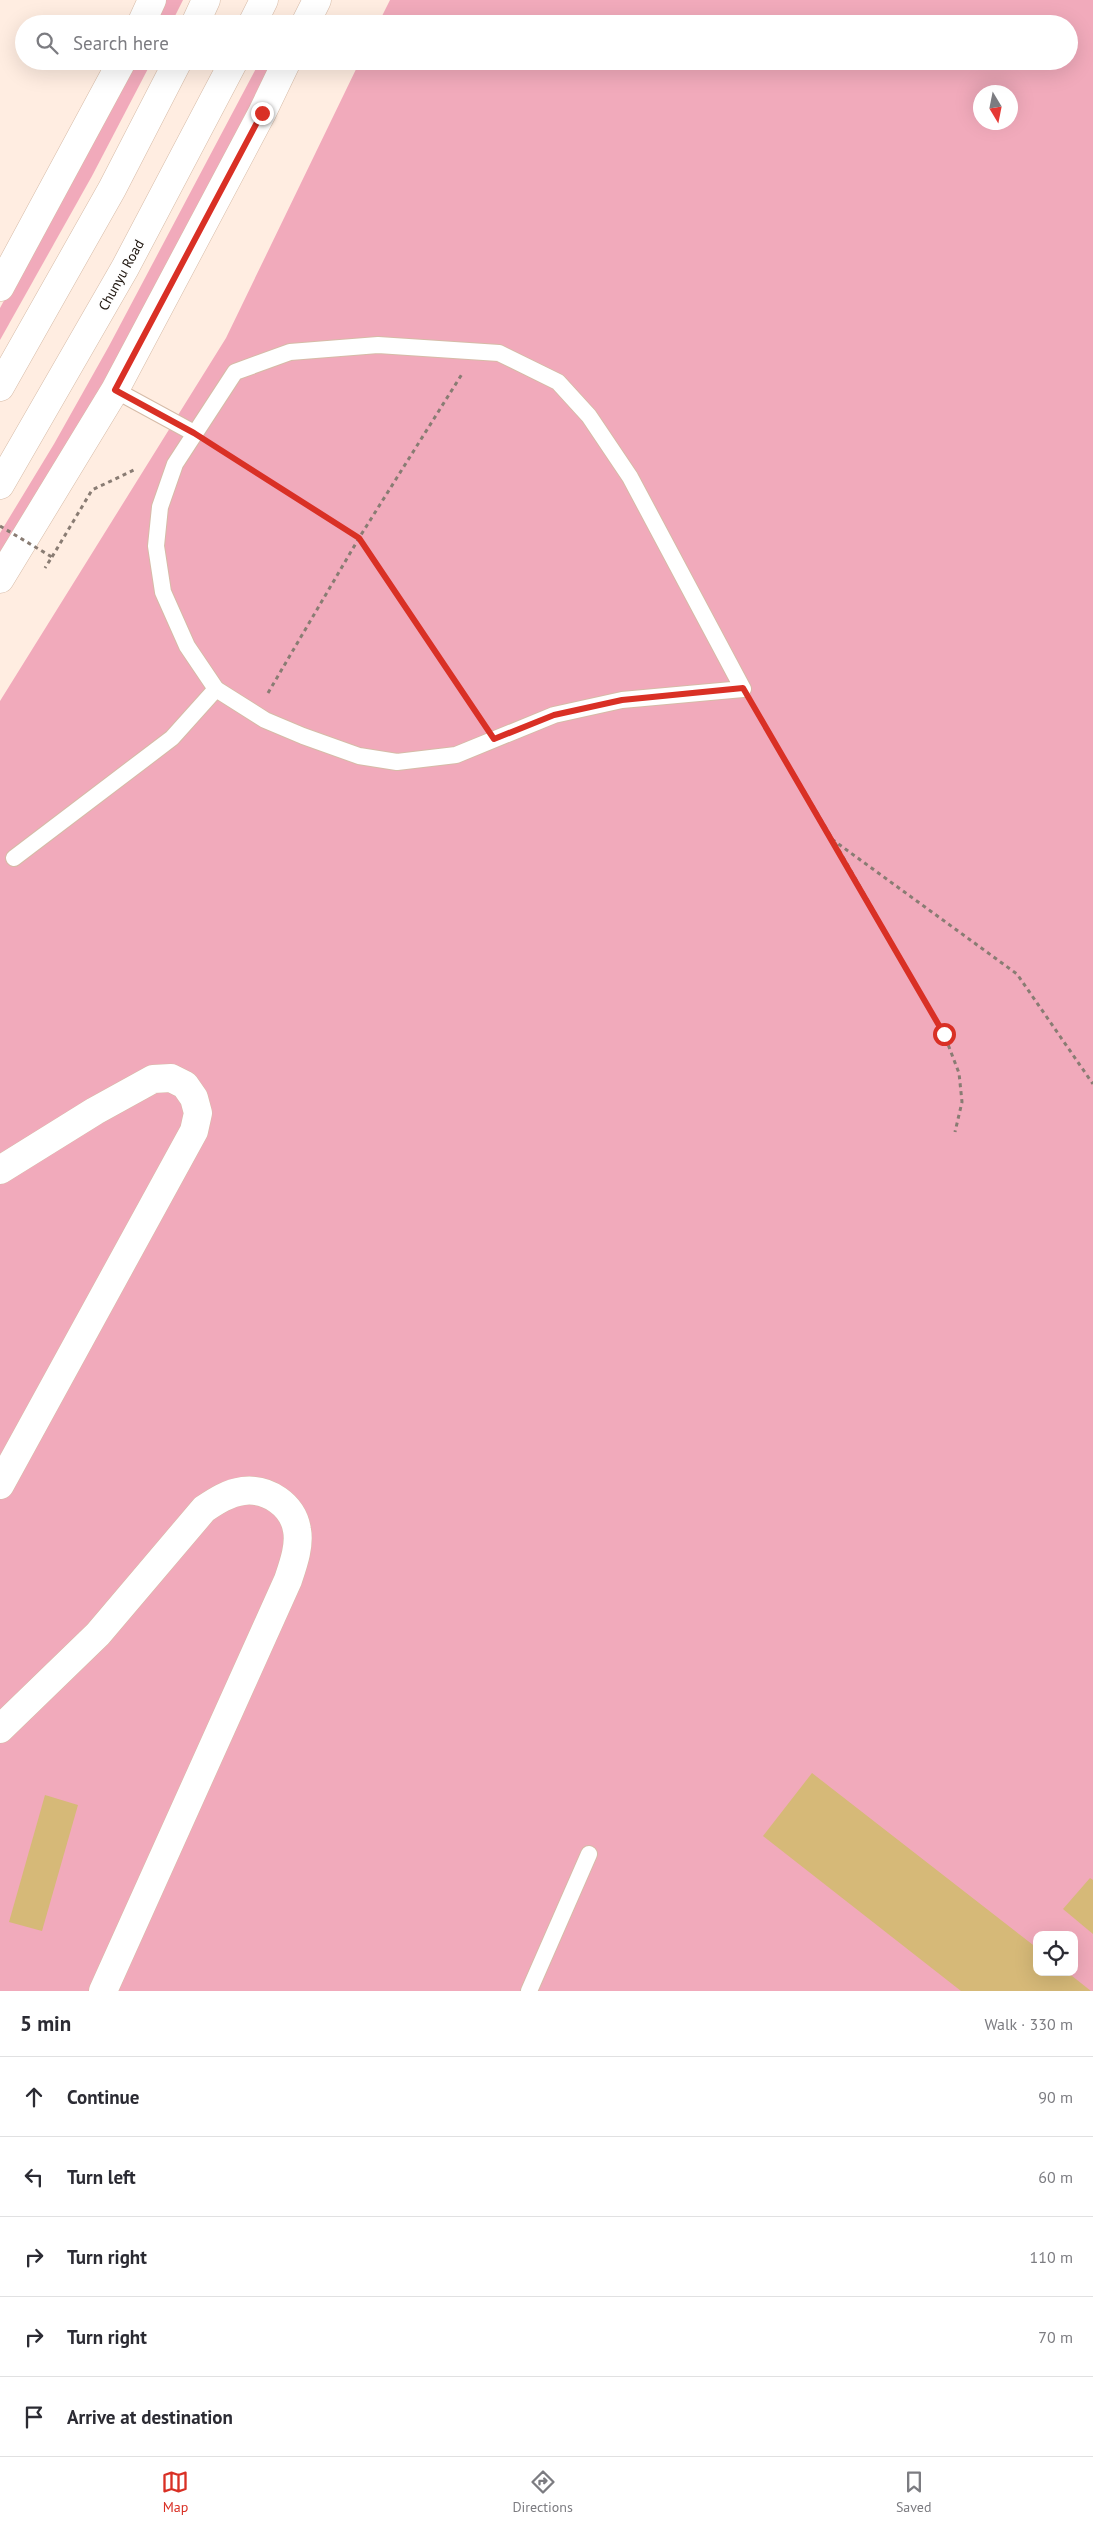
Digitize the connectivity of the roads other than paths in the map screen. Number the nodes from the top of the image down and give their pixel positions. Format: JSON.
{"nodes":[{"id":1,"x":152,"y":0,"type":"edge"},
{"id":2,"x":206,"y":0,"type":"edge"},
{"id":3,"x":264,"y":0,"type":"edge"},
{"id":4,"x":316,"y":0,"type":"edge"},
{"id":5,"x":144,"y":15,"type":"edge"},
{"id":6,"x":199,"y":15,"type":"edge"},
{"id":7,"x":256,"y":15,"type":"edge"},
{"id":8,"x":309,"y":15,"type":"edge"},
{"id":9,"x":117,"y":70,"type":"edge"},
{"id":10,"x":173,"y":70,"type":"edge"},
{"id":11,"x":229,"y":70,"type":"edge"},
{"id":12,"x":283,"y":70,"type":"edge"},
{"id":13,"x":0,"y":287,"type":"edge"},
{"id":14,"x":0,"y":387,"type":"edge"},
{"id":15,"x":115,"y":390,"type":"junction"},
{"id":16,"x":194,"y":433,"type":"junction"},
{"id":17,"x":0,"y":485,"type":"edge"},
{"id":18,"x":0,"y":579,"type":"edge"},
{"id":19,"x":216,"y":688,"type":"junction"},
{"id":20,"x":14,"y":858,"type":"dead end"},
{"id":21,"x":0,"y":1170,"type":"edge"},
{"id":22,"x":0,"y":1485,"type":"edge"},
{"id":23,"x":0,"y":1729,"type":"edge"},
{"id":24,"x":590,"y":1854,"type":"dead end"},
{"id":25,"x":103,"y":1991,"type":"edge"},
{"id":26,"x":529,"y":1991,"type":"edge"}],
"edges":[{"from":1,"to":5,"type":"street"},
{"from":2,"to":6,"type":"street"},
{"from":3,"to":7,"type":"street"},
{"from":4,"to":8,"type":"street"},
{"from":9,"to":13,"type":"street"},
{"from":10,"to":14,"type":"street"},
{"from":11,"to":17,"type":"street","name":"Chunyu Road"},
{"from":12,"to":15,"type":"street"},
{"from":15,"to":16,"type":"lane"},
{"from":15,"to":18,"type":"street"},
{"from":16,"to":19,"type":"lane"},
{"from":16,"to":19,"type":"lane"},
{"from":19,"to":20,"type":"lane"},
{"from":21,"to":22,"type":"street"},
{"from":23,"to":25,"type":"street"},
{"from":24,"to":26,"type":"lane"}]}
